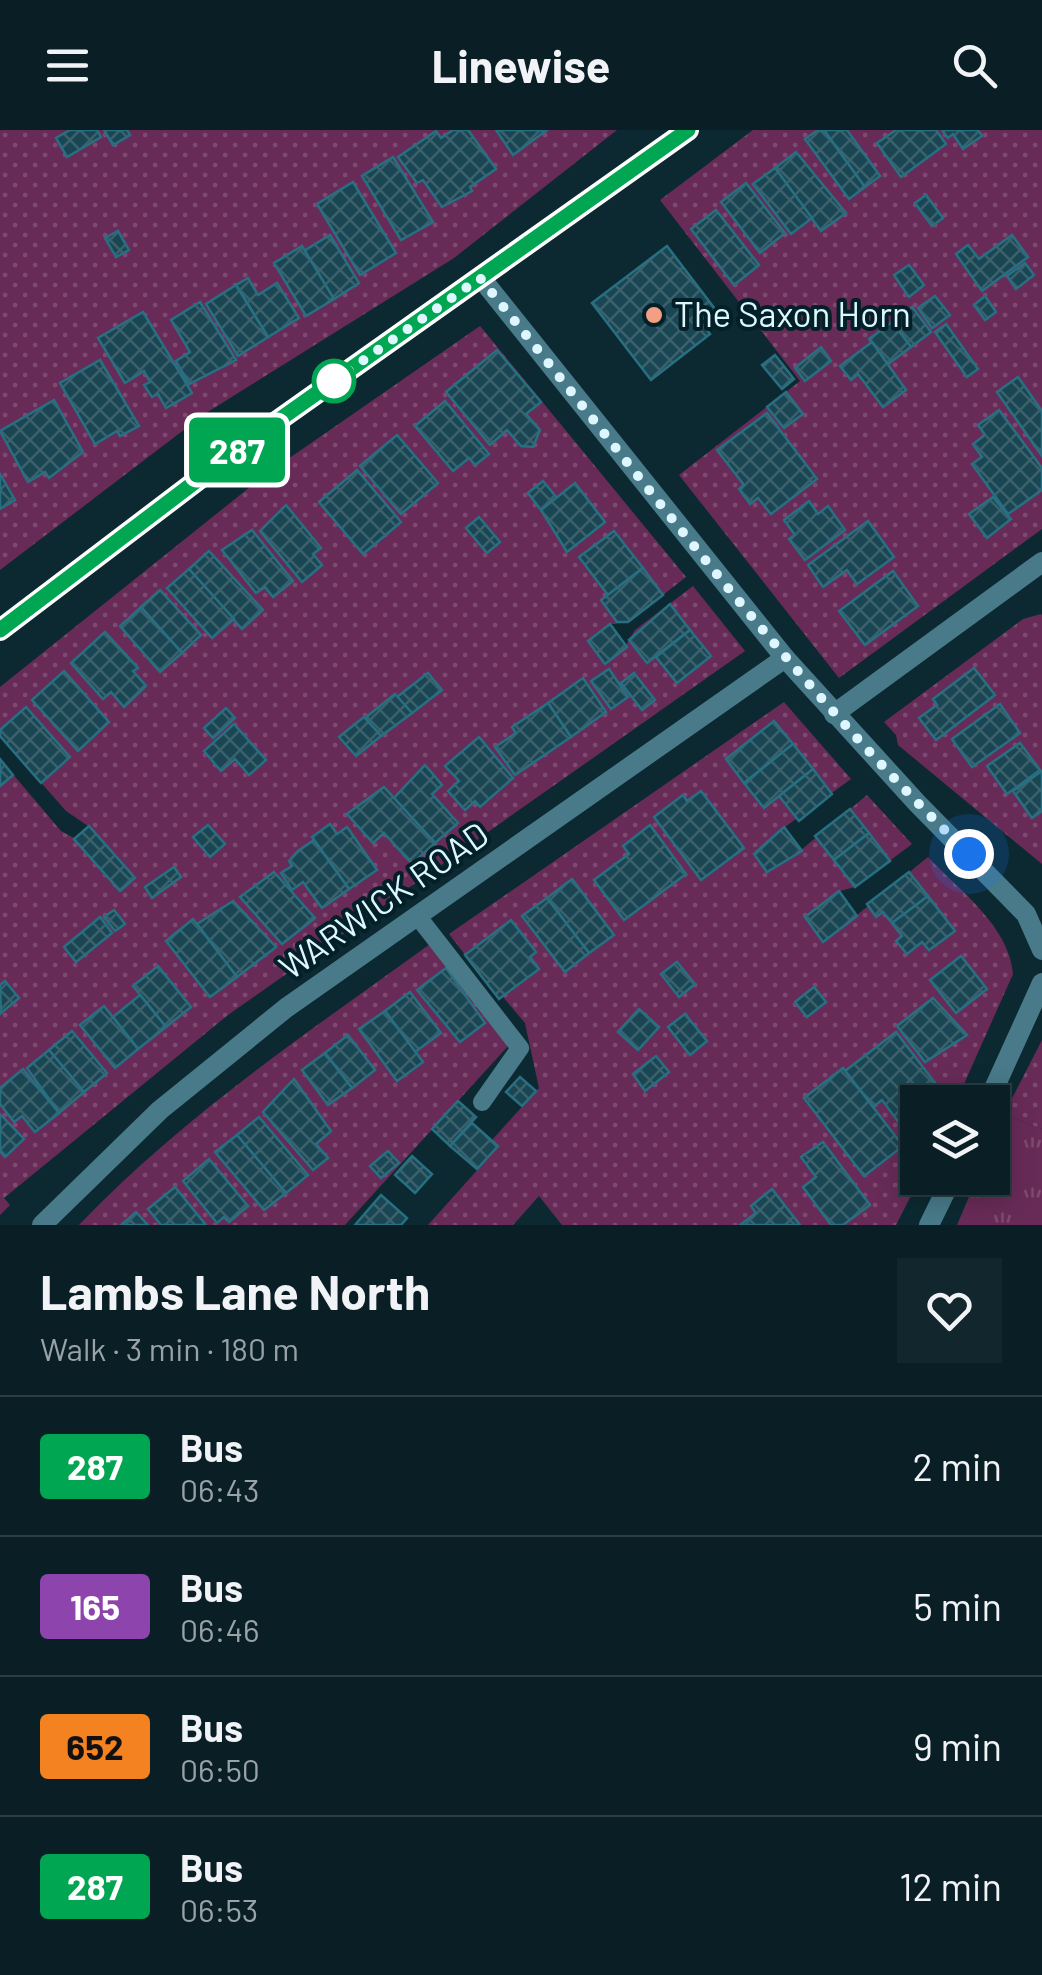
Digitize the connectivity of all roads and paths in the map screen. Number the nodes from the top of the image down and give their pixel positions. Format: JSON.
{"nodes":[{"id":1,"x":682,"y":132,"type":"edge"},
{"id":2,"x":480,"y":278,"type":"junction"},
{"id":3,"x":1042,"y":562,"type":"edge"},
{"id":4,"x":0,"y":630,"type":"edge"},
{"id":5,"x":786,"y":658,"type":"junction"},
{"id":6,"x":834,"y":714,"type":"junction"},
{"id":7,"x":419,"y":918,"type":"junction"},
{"id":8,"x":1042,"y":950,"type":"edge"},
{"id":9,"x":1042,"y":983,"type":"edge"},
{"id":10,"x":996,"y":1085,"type":"edge"},
{"id":11,"x":482,"y":1102,"type":"dead end"},
{"id":12,"x":944,"y":1195,"type":"edge"},
{"id":13,"x":42,"y":1225,"type":"edge"},
{"id":14,"x":929,"y":1225,"type":"edge"}],
"edges":[{"from":1,"to":2,"type":"street"},
{"from":2,"to":4,"type":"street"},
{"from":2,"to":5,"type":"street"},
{"from":3,"to":6,"type":"street"},
{"from":5,"to":6,"type":"street"},
{"from":5,"to":7,"type":"street","name":"WARWICK ROAD"},
{"from":6,"to":8,"type":"street"},
{"from":7,"to":11,"type":"lane"},
{"from":7,"to":13,"type":"street","name":"WARWICK ROAD"},
{"from":9,"to":10,"type":"street"},
{"from":12,"to":14,"type":"street"}]}
